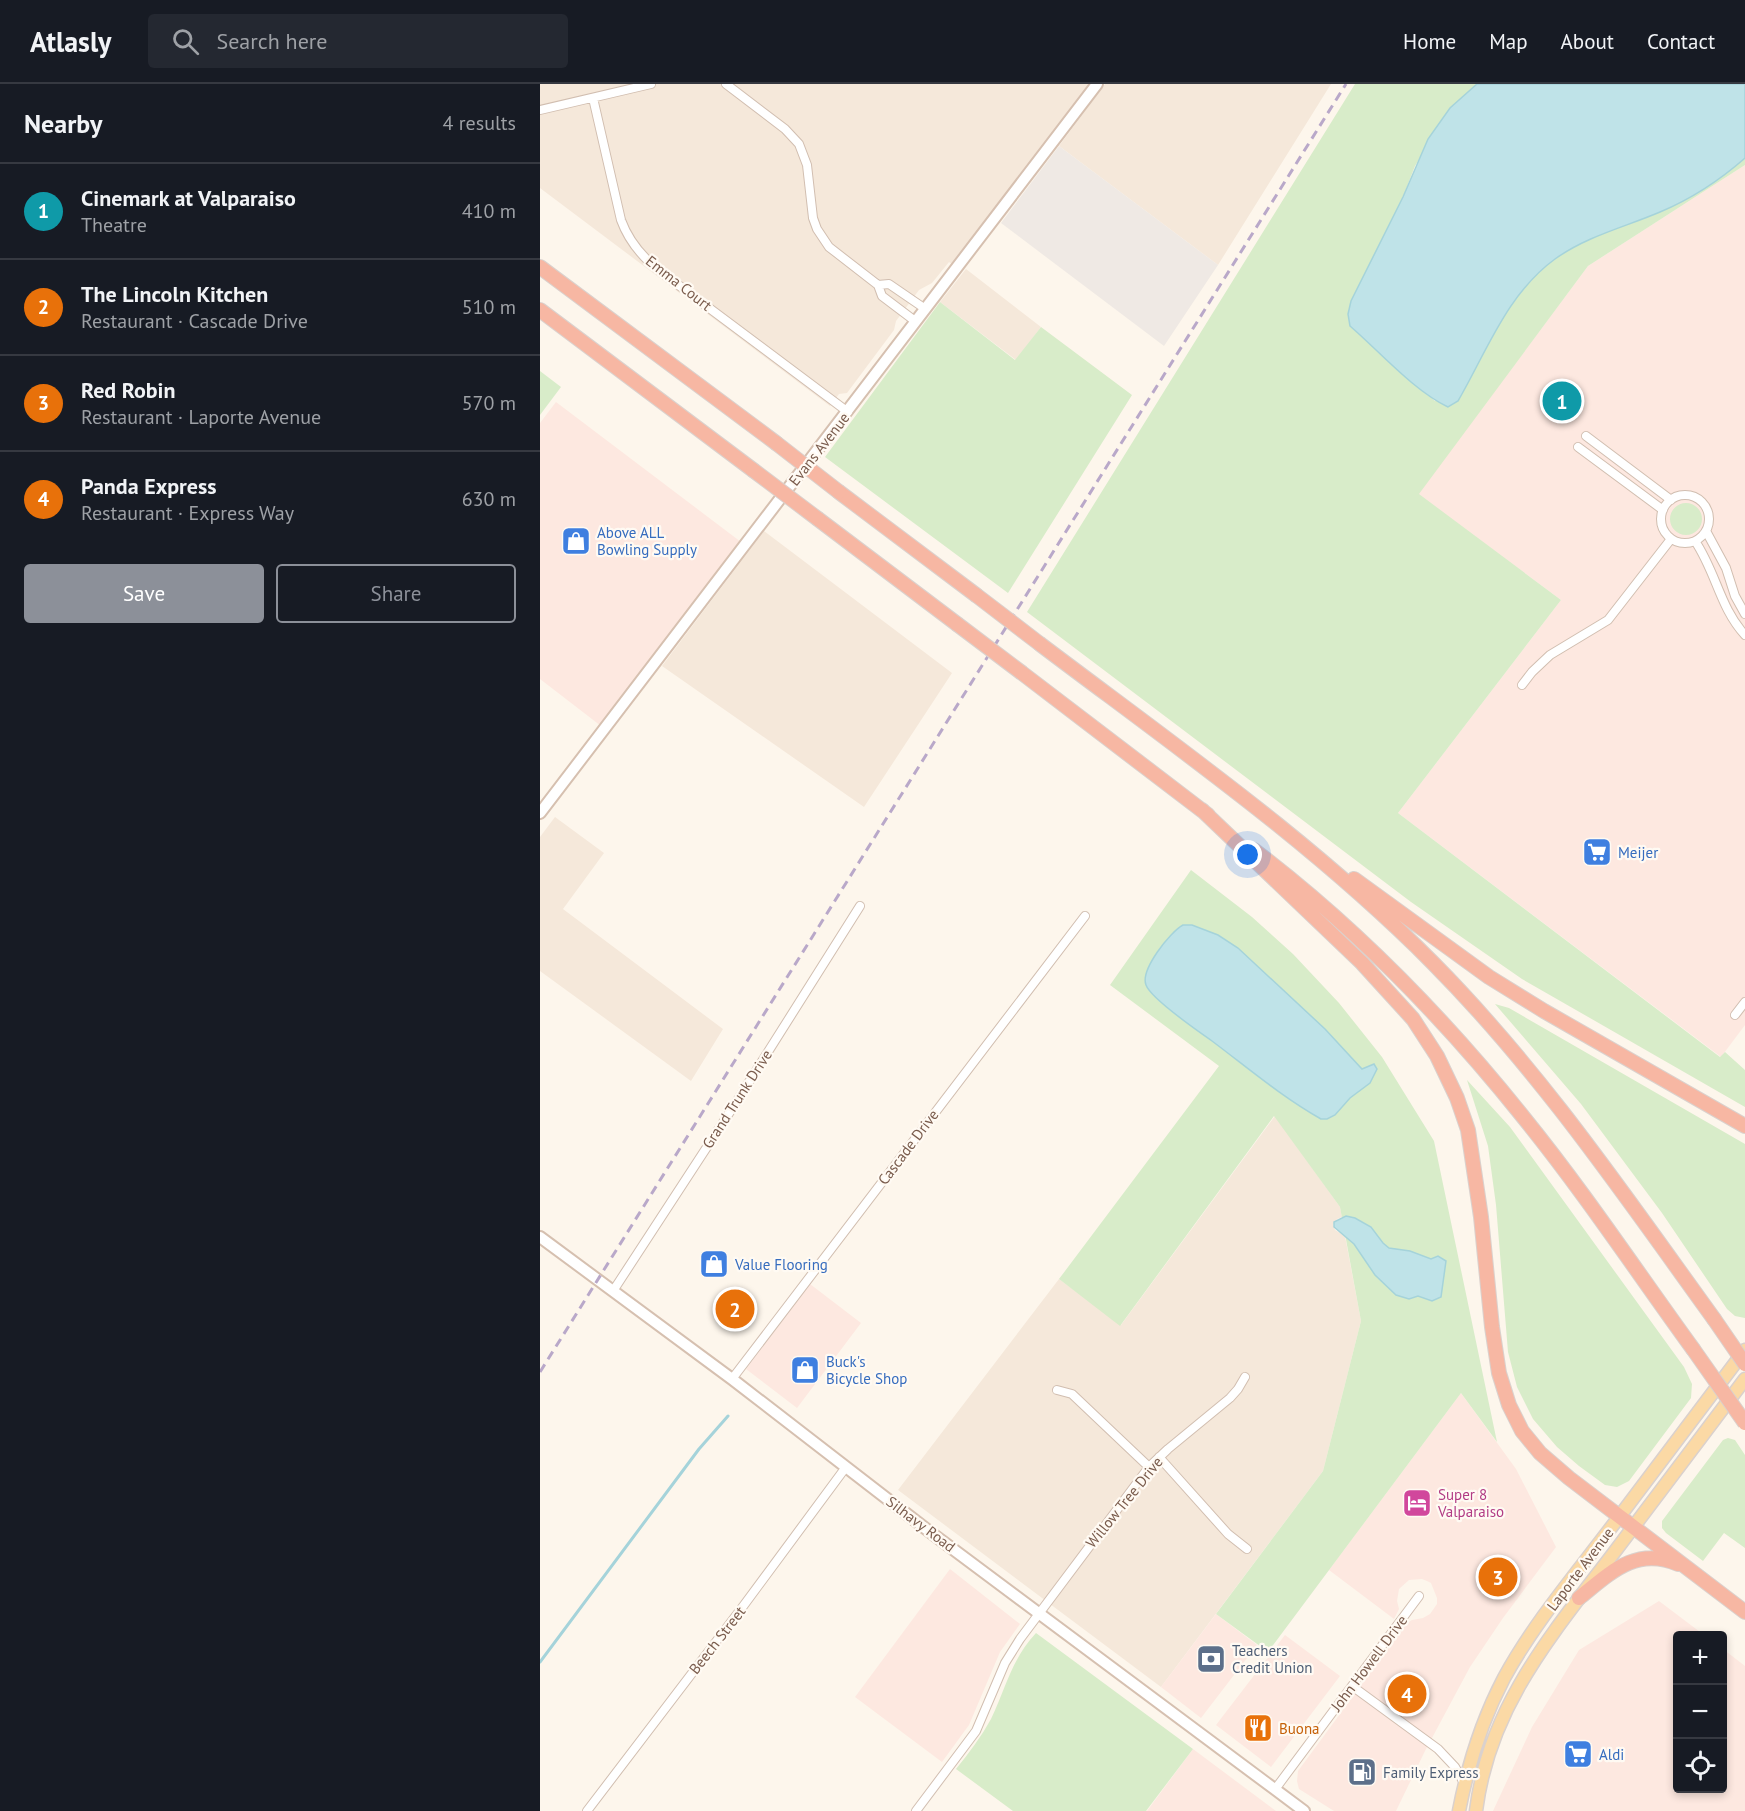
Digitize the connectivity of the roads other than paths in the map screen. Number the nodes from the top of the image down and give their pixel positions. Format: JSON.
{"nodes":[{"id":1,"x":651,"y":84,"type":"edge"},
{"id":2,"x":726,"y":84,"type":"edge"},
{"id":3,"x":1097,"y":84,"type":"edge"},
{"id":4,"x":593,"y":98,"type":"junction"},
{"id":5,"x":540,"y":110,"type":"edge"},
{"id":6,"x":540,"y":267,"type":"edge"},
{"id":7,"x":879,"y":285,"type":"junction"},
{"id":8,"x":924,"y":308,"type":"junction"},
{"id":9,"x":540,"y":310,"type":"edge"},
{"id":10,"x":915,"y":321,"type":"junction"},
{"id":11,"x":848,"y":411,"type":"junction"},
{"id":12,"x":1586,"y":436,"type":"dead end"},
{"id":13,"x":1578,"y":447,"type":"dead end"},
{"id":14,"x":1671,"y":500,"type":"junction"},
{"id":15,"x":1663,"y":510,"type":"junction"},
{"id":16,"x":1706,"y":531,"type":"junction"},
{"id":17,"x":1671,"y":539,"type":"junction"},
{"id":18,"x":1695,"y":541,"type":"junction"},
{"id":19,"x":1745,"y":614,"type":"edge"},
{"id":20,"x":1745,"y":635,"type":"edge"},
{"id":21,"x":1522,"y":686,"type":"dead end"},
{"id":22,"x":1202,"y":810,"type":"junction"},
{"id":23,"x":540,"y":813,"type":"edge"},
{"id":24,"x":1319,"y":857,"type":"junction"},
{"id":25,"x":860,"y":906,"type":"dead end"},
{"id":26,"x":1085,"y":916,"type":"dead end"},
{"id":27,"x":1745,"y":1002,"type":"edge"},
{"id":28,"x":1735,"y":1015,"type":"dead end"},
{"id":29,"x":1745,"y":1126,"type":"edge"},
{"id":30,"x":540,"y":1237,"type":"edge"},
{"id":31,"x":613,"y":1291,"type":"junction"},
{"id":32,"x":1745,"y":1350,"type":"edge"},
{"id":33,"x":1745,"y":1364,"type":"edge"},
{"id":34,"x":1245,"y":1377,"type":"dead end"},
{"id":35,"x":732,"y":1379,"type":"junction"},
{"id":36,"x":1745,"y":1379,"type":"edge"},
{"id":37,"x":1057,"y":1390,"type":"dead end"},
{"id":38,"x":1745,"y":1423,"type":"edge"},
{"id":39,"x":1159,"y":1457,"type":"junction"},
{"id":40,"x":846,"y":1467,"type":"junction"},
{"id":41,"x":1149,"y":1467,"type":"junction"},
{"id":42,"x":1620,"y":1516,"type":"junction"},
{"id":43,"x":1634,"y":1526,"type":"junction"},
{"id":44,"x":1247,"y":1549,"type":"dead end"},
{"id":45,"x":1689,"y":1569,"type":"junction"},
{"id":46,"x":1419,"y":1596,"type":"dead end"},
{"id":47,"x":1579,"y":1598,"type":"junction"},
{"id":48,"x":1039,"y":1612,"type":"junction"},
{"id":49,"x":1745,"y":1612,"type":"edge"},
{"id":50,"x":1352,"y":1686,"type":"junction"},
{"id":51,"x":1464,"y":1783,"type":"junction"},
{"id":52,"x":1276,"y":1788,"type":"junction"},
{"id":53,"x":586,"y":1811,"type":"edge"},
{"id":54,"x":916,"y":1811,"type":"edge"},
{"id":55,"x":1305,"y":1811,"type":"edge"},
{"id":56,"x":1459,"y":1811,"type":"edge"},
{"id":57,"x":1476,"y":1811,"type":"edge"}],
"edges":[{"from":1,"to":4,"type":"street"},
{"from":2,"to":7,"type":"street"},
{"from":3,"to":8,"type":"street","name":"Evans Avenue"},
{"from":4,"to":5,"type":"street"},
{"from":4,"to":11,"type":"street","name":"Emma Court"},
{"from":6,"to":24,"type":"highway","bridge":true},
{"from":7,"to":8,"type":"street"},
{"from":7,"to":10,"type":"street"},
{"from":8,"to":10,"type":"street","name":"Evans Avenue"},
{"from":9,"to":22,"type":"highway","bridge":true},
{"from":10,"to":11,"type":"street","name":"Evans Avenue"},
{"from":11,"to":23,"type":"street","name":"Evans Avenue"},
{"from":12,"to":14,"type":"street"},
{"from":13,"to":15,"type":"street"},
{"from":14,"to":15,"type":"street"},
{"from":14,"to":16,"type":"street"},
{"from":15,"to":17,"type":"street"},
{"from":16,"to":18,"type":"street"},
{"from":16,"to":19,"type":"street"},
{"from":17,"to":18,"type":"street"},
{"from":17,"to":21,"type":"street"},
{"from":18,"to":20,"type":"street"},
{"from":22,"to":38,"type":"highway","bridge":true},
{"from":22,"to":42,"type":"highway"},
{"from":24,"to":29,"type":"highway"},
{"from":24,"to":33,"type":"highway","bridge":true},
{"from":25,"to":31,"type":"street","name":"Grand Trunk Drive"},
{"from":26,"to":35,"type":"street","name":"Cascade Drive"},
{"from":27,"to":28,"type":"street"},
{"from":30,"to":31,"type":"street","name":"Silhavy Road"},
{"from":31,"to":35,"type":"street","name":"Silhavy Road"},
{"from":32,"to":42,"type":"main road","name":"Laporte Avenue"},
{"from":34,"to":39,"type":"street","name":"Willow Tree Drive"},
{"from":35,"to":40,"type":"street","name":"Silhavy Road"},
{"from":36,"to":43,"type":"main road","name":"Laporte Avenue"},
{"from":37,"to":41,"type":"street"},
{"from":39,"to":41,"type":"street","name":"Willow Tree Drive"},
{"from":39,"to":44,"type":"street"},
{"from":40,"to":48,"type":"street","name":"Silhavy Road"},
{"from":40,"to":53,"type":"street","name":"Beech Street"},
{"from":41,"to":48,"type":"street","name":"Willow Tree Drive"},
{"from":42,"to":43,"type":"highway"},
{"from":42,"to":51,"type":"main road","name":"Laporte Avenue"},
{"from":43,"to":45,"type":"highway"},
{"from":43,"to":47,"type":"main road","name":"Laporte Avenue"},
{"from":45,"to":47,"type":"highway"},
{"from":45,"to":49,"type":"highway"},
{"from":46,"to":50,"type":"street","name":"John Howell Drive"},
{"from":47,"to":57,"type":"main road","name":"Laporte Avenue"},
{"from":48,"to":52,"type":"street","name":"Silhavy Road"},
{"from":48,"to":54,"type":"street","name":"Willow Tree Drive"},
{"from":50,"to":51,"type":"street"},
{"from":50,"to":52,"type":"street","name":"John Howell Drive"},
{"from":51,"to":56,"type":"main road","name":"Laporte Avenue"},
{"from":52,"to":55,"type":"street","name":"Silhavy Road"}]}
